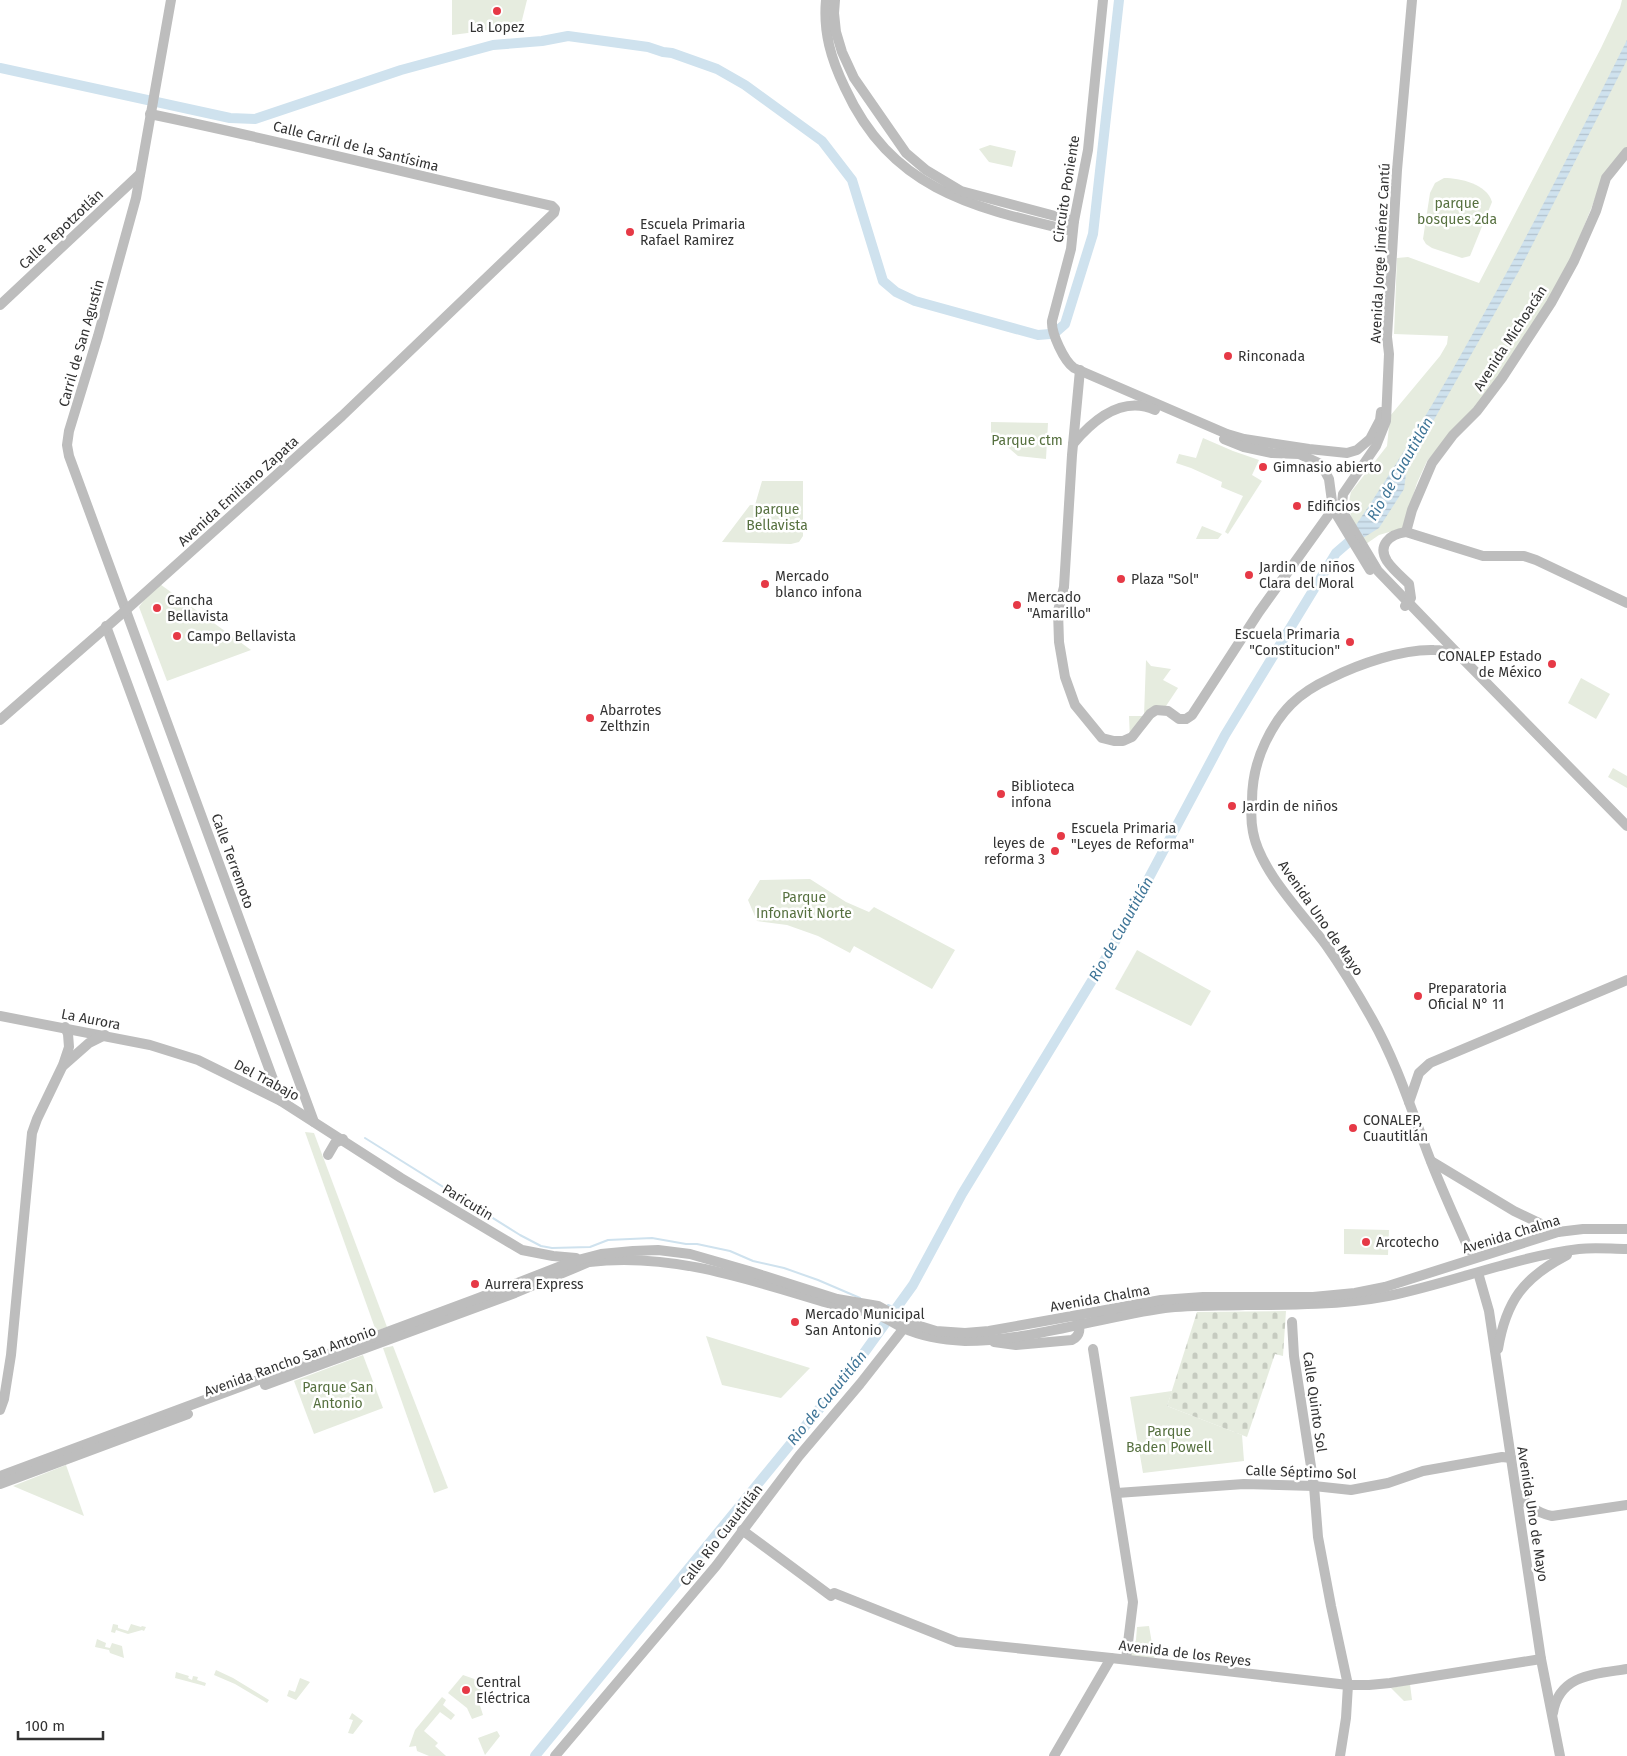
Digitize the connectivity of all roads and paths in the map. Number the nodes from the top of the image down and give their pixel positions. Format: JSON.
{"nodes":[{"id":1,"x":171,"y":0,"type":"edge"},
{"id":2,"x":826,"y":0,"type":"edge"},
{"id":3,"x":834,"y":0,"type":"edge"},
{"id":4,"x":1103,"y":0,"type":"edge"},
{"id":5,"x":1412,"y":0,"type":"edge"},
{"id":6,"x":854,"y":78,"type":"junction"},
{"id":7,"x":842,"y":83,"type":"junction"},
{"id":8,"x":152,"y":106,"type":"junction"},
{"id":9,"x":1627,"y":152,"type":"edge"},
{"id":10,"x":906,"y":153,"type":"junction"},
{"id":11,"x":898,"y":163,"type":"junction"},
{"id":12,"x":140,"y":174,"type":"junction"},
{"id":13,"x":555,"y":209,"type":"joint"},
{"id":14,"x":1073,"y":226,"type":"junction"},
{"id":15,"x":0,"y":305,"type":"edge"},
{"id":16,"x":1387,"y":339,"type":"junction"},
{"id":17,"x":1080,"y":370,"type":"junction"},
{"id":18,"x":1098,"y":378,"type":"junction"},
{"id":19,"x":1079,"y":387,"type":"junction"},
{"id":20,"x":1073,"y":444,"type":"junction"},
{"id":21,"x":1327,"y":452,"type":"junction"},
{"id":22,"x":1347,"y":453,"type":"junction"},
{"id":23,"x":69,"y":456,"type":"joint"},
{"id":24,"x":1321,"y":464,"type":"junction"},
{"id":25,"x":1359,"y":470,"type":"junction"},
{"id":26,"x":1329,"y":479,"type":"junction"},
{"id":27,"x":1345,"y":490,"type":"junction"},
{"id":28,"x":1333,"y":509,"type":"junction"},
{"id":29,"x":1349,"y":529,"type":"junction"},
{"id":30,"x":1406,"y":532,"type":"junction"},
{"id":31,"x":1627,"y":603,"type":"edge"},
{"id":32,"x":1406,"y":605,"type":"junction"},
{"id":33,"x":126,"y":610,"type":"junction"},
{"id":34,"x":106,"y":626,"type":"junction"},
{"id":35,"x":1423,"y":650,"type":"junction"},
{"id":36,"x":1460,"y":656,"type":"junction"},
{"id":37,"x":0,"y":720,"type":"edge"},
{"id":38,"x":1627,"y":826,"type":"edge"},
{"id":39,"x":1627,"y":980,"type":"edge"},
{"id":40,"x":0,"y":1016,"type":"edge"},
{"id":41,"x":64,"y":1027,"type":"junction"},
{"id":42,"x":105,"y":1035,"type":"junction"},
{"id":43,"x":176,"y":1052,"type":"joint"},
{"id":44,"x":63,"y":1065,"type":"junction"},
{"id":45,"x":281,"y":1102,"type":"junction"},
{"id":46,"x":1410,"y":1102,"type":"junction"},
{"id":47,"x":314,"y":1122,"type":"junction"},
{"id":48,"x":343,"y":1139,"type":"junction"},
{"id":49,"x":328,"y":1155,"type":"dead end"},
{"id":50,"x":1431,"y":1161,"type":"junction"},
{"id":51,"x":1627,"y":1229,"type":"edge"},
{"id":52,"x":1558,"y":1232,"type":"junction"},
{"id":53,"x":1580,"y":1249,"type":"junction"},
{"id":54,"x":1627,"y":1249,"type":"edge"},
{"id":55,"x":1469,"y":1250,"type":"dead end"},
{"id":56,"x":586,"y":1260,"type":"junction"},
{"id":57,"x":1479,"y":1276,"type":"dead end"},
{"id":58,"x":1386,"y":1292,"type":"junction"},
{"id":59,"x":889,"y":1316,"type":"junction"},
{"id":60,"x":1078,"y":1320,"type":"junction"},
{"id":61,"x":1292,"y":1322,"type":"dead end"},
{"id":62,"x":904,"y":1328,"type":"junction"},
{"id":63,"x":1093,"y":1348,"type":"dead end"},
{"id":64,"x":1496,"y":1358,"type":"junction"},
{"id":65,"x":0,"y":1410,"type":"edge"},
{"id":66,"x":1511,"y":1458,"type":"junction"},
{"id":67,"x":0,"y":1476,"type":"edge"},
{"id":68,"x":0,"y":1484,"type":"edge"},
{"id":69,"x":1314,"y":1486,"type":"junction"},
{"id":70,"x":1517,"y":1492,"type":"junction"},
{"id":71,"x":1117,"y":1493,"type":"junction"},
{"id":72,"x":1627,"y":1505,"type":"edge"},
{"id":73,"x":742,"y":1530,"type":"junction"},
{"id":74,"x":1111,"y":1658,"type":"junction"},
{"id":75,"x":1126,"y":1659,"type":"junction"},
{"id":76,"x":1541,"y":1659,"type":"junction"},
{"id":77,"x":1627,"y":1669,"type":"edge"},
{"id":78,"x":1348,"y":1685,"type":"junction"},
{"id":79,"x":1553,"y":1722,"type":"junction"},
{"id":80,"x":555,"y":1756,"type":"edge"},
{"id":81,"x":1054,"y":1756,"type":"edge"},
{"id":82,"x":1340,"y":1756,"type":"edge"},
{"id":83,"x":1560,"y":1756,"type":"edge"}],
"edges":[{"from":1,"to":8,"type":"street","name":"Carril de San Agustin"},
{"from":2,"to":7,"type":"street"},
{"from":3,"to":6,"type":"street"},
{"from":4,"to":14,"type":"street","name":"Circuito Poniente"},
{"from":5,"to":16,"type":"street","name":"Avenida Jorge Jiménez Cantú"},
{"from":6,"to":7,"type":"street"},
{"from":6,"to":10,"type":"street"},
{"from":7,"to":11,"type":"street"},
{"from":8,"to":12,"type":"street","name":"Carril de San Agustin"},
{"from":8,"to":13,"type":"street","name":"Calle Carril de la Santísima"},
{"from":9,"to":30,"type":"street","name":"Avenida Michoacán"},
{"from":10,"to":11,"type":"street"},
{"from":10,"to":14,"type":"street"},
{"from":11,"to":14,"type":"street"},
{"from":12,"to":15,"type":"street","name":"Calle Tepotzotlán"},
{"from":12,"to":23,"type":"street","name":"Carril de San Agustin"},
{"from":13,"to":33,"type":"street","name":"Avenida Emiliano Zapata"},
{"from":14,"to":17,"type":"street","name":"Circuito Poniente"},
{"from":16,"to":22,"type":"street"},
{"from":16,"to":25,"type":"street","name":"Avenida Jorge Jiménez Cantú"},
{"from":17,"to":18,"type":"street"},
{"from":17,"to":19,"type":"street"},
{"from":18,"to":19,"type":"street"},
{"from":18,"to":21,"type":"street"},
{"from":19,"to":20,"type":"street"},
{"from":20,"to":24,"type":"street"},
{"from":20,"to":28,"type":"street"},
{"from":21,"to":22,"type":"street"},
{"from":21,"to":24,"type":"street"},
{"from":22,"to":25,"type":"street"},
{"from":23,"to":33,"type":"street","name":"Calle Terremoto"},
{"from":24,"to":26,"type":"street"},
{"from":25,"to":27,"type":"street","name":"Avenida Jorge Jiménez Cantú"},
{"from":26,"to":27,"type":"street"},
{"from":26,"to":28,"type":"street"},
{"from":27,"to":29,"type":"street"},
{"from":28,"to":29,"type":"street"},
{"from":29,"to":32,"type":"street"},
{"from":30,"to":31,"type":"street"},
{"from":30,"to":32,"type":"street"},
{"from":32,"to":35,"type":"street"},
{"from":32,"to":36,"type":"street"},
{"from":33,"to":34,"type":"street","name":"Avenida Emiliano Zapata"},
{"from":33,"to":47,"type":"street","name":"Calle Terremoto"},
{"from":34,"to":37,"type":"street","name":"Avenida Emiliano Zapata"},
{"from":34,"to":45,"type":"street"},
{"from":35,"to":36,"type":"street","name":"Avenida Uno de Mayo"},
{"from":35,"to":46,"type":"street","name":"Avenida Uno de Mayo"},
{"from":36,"to":38,"type":"street"},
{"from":39,"to":46,"type":"street"},
{"from":40,"to":41,"type":"street","name":"La Aurora"},
{"from":41,"to":42,"type":"street","name":"La Aurora"},
{"from":41,"to":44,"type":"street"},
{"from":42,"to":43,"type":"street","name":"La Aurora"},
{"from":42,"to":44,"type":"street"},
{"from":43,"to":45,"type":"street","name":"Del Trabajo"},
{"from":44,"to":65,"type":"street"},
{"from":45,"to":47,"type":"street","name":"Del Trabajo"},
{"from":46,"to":50,"type":"street","name":"Avenida Uno de Mayo"},
{"from":47,"to":48,"type":"street","name":"Del Trabajo"},
{"from":48,"to":49,"type":"street"},
{"from":48,"to":56,"type":"street","name":"Paricutin"},
{"from":50,"to":52,"type":"street"},
{"from":50,"to":55,"type":"street","name":"Avenida Uno de Mayo"},
{"from":51,"to":52,"type":"street","name":"Avenida Chalma"},
{"from":52,"to":58,"type":"street","name":"Avenida Chalma"},
{"from":53,"to":54,"type":"street","name":"Avenida Chalma"},
{"from":53,"to":58,"type":"street","name":"Avenida Chalma"},
{"from":53,"to":64,"type":"street"},
{"from":56,"to":59,"type":"street","name":"Avenida Chalma"},
{"from":56,"to":67,"type":"street","name":"Avenida Rancho San Antonio"},
{"from":56,"to":68,"type":"street","name":"Avenida Rancho San Antonio"},
{"from":57,"to":64,"type":"street","name":"Avenida Uno de Mayo"},
{"from":58,"to":60,"type":"street","name":"Avenida Chalma"},
{"from":59,"to":60,"type":"street","name":"Avenida Chalma"},
{"from":59,"to":62,"type":"street","name":"Avenida Chalma"},
{"from":60,"to":62,"type":"street","name":"Avenida Chalma"},
{"from":61,"to":69,"type":"street","name":"Calle Quinto Sol"},
{"from":62,"to":73,"type":"street","name":"Calle Río Cuautitlán"},
{"from":63,"to":71,"type":"street"},
{"from":64,"to":66,"type":"street","name":"Avenida Uno de Mayo"},
{"from":66,"to":69,"type":"street","name":"Calle Séptimo Sol"},
{"from":66,"to":70,"type":"street","name":"Avenida Uno de Mayo"},
{"from":69,"to":71,"type":"street","name":"Calle Séptimo Sol"},
{"from":69,"to":78,"type":"street","name":"Calle Quinto Sol"},
{"from":70,"to":72,"type":"street"},
{"from":70,"to":76,"type":"street","name":"Avenida Uno de Mayo"},
{"from":71,"to":75,"type":"street"},
{"from":73,"to":74,"type":"street","name":"Avenida de los Reyes"},
{"from":73,"to":80,"type":"street","name":"Calle Río Cuautitlán"},
{"from":74,"to":75,"type":"street","name":"Avenida de los Reyes"},
{"from":74,"to":81,"type":"street"},
{"from":75,"to":78,"type":"street","name":"Avenida de los Reyes"},
{"from":76,"to":78,"type":"street","name":"Avenida de los Reyes"},
{"from":76,"to":79,"type":"street","name":"Avenida Uno de Mayo"},
{"from":77,"to":79,"type":"street"},
{"from":78,"to":82,"type":"street","name":"Calle Quinto Sol"},
{"from":79,"to":83,"type":"street","name":"Avenida Uno de Mayo"}]}
